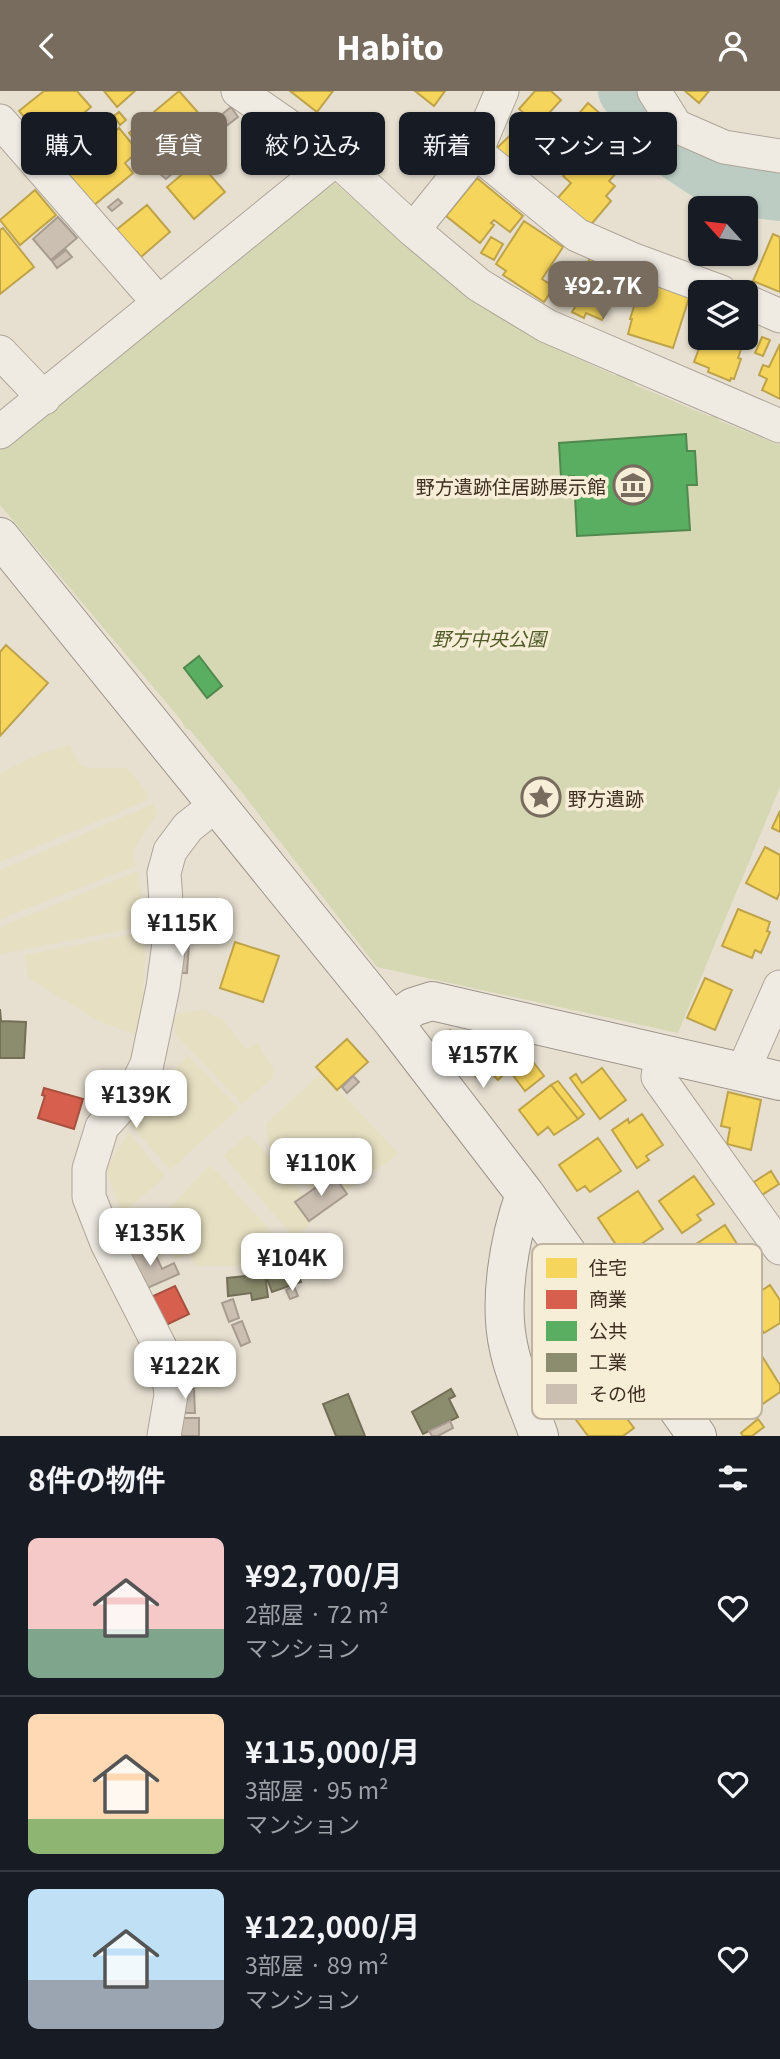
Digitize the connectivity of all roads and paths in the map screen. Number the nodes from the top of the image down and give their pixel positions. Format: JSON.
{"nodes":[{"id":1,"x":238,"y":91,"type":"edge"},
{"id":2,"x":502,"y":91,"type":"edge"},
{"id":3,"x":654,"y":91,"type":"edge"},
{"id":4,"x":268,"y":112,"type":"edge"},
{"id":5,"x":493,"y":112,"type":"edge"},
{"id":6,"x":0,"y":121,"type":"edge"},
{"id":7,"x":780,"y":156,"type":"edge"},
{"id":8,"x":495,"y":168,"type":"edge"},
{"id":9,"x":316,"y":175,"type":"edge"},
{"id":10,"x":353,"y":175,"type":"edge"},
{"id":11,"x":457,"y":175,"type":"edge"},
{"id":12,"x":413,"y":230,"type":"junction"},
{"id":13,"x":688,"y":280,"type":"edge"},
{"id":14,"x":159,"y":303,"type":"junction"},
{"id":15,"x":758,"y":306,"type":"edge"},
{"id":16,"x":780,"y":316,"type":"edge"},
{"id":17,"x":0,"y":352,"type":"edge"},
{"id":18,"x":44,"y":398,"type":"junction"},
{"id":19,"x":780,"y":426,"type":"edge"},
{"id":20,"x":0,"y":432,"type":"edge"},
{"id":21,"x":0,"y":537,"type":"edge"},
{"id":22,"x":216,"y":805,"type":"junction"},
{"id":23,"x":780,"y":987,"type":"edge"},
{"id":24,"x":393,"y":1022,"type":"junction"},
{"id":25,"x":661,"y":1054,"type":"junction"},
{"id":26,"x":743,"y":1071,"type":"junction"},
{"id":27,"x":780,"y":1081,"type":"edge"},
{"id":28,"x":525,"y":1194,"type":"junction"},
{"id":29,"x":561,"y":1244,"type":"edge"},
{"id":30,"x":780,"y":1248,"type":"edge"},
{"id":31,"x":532,"y":1416,"type":"edge"},
{"id":32,"x":533,"y":1419,"type":"edge"},
{"id":33,"x":685,"y":1419,"type":"edge"},
{"id":34,"x":164,"y":1436,"type":"edge"},
{"id":35,"x":539,"y":1436,"type":"edge"},
{"id":36,"x":697,"y":1436,"type":"edge"}],
"edges":[{"from":1,"to":4,"type":"street"},
{"from":2,"to":5,"type":"street"},
{"from":3,"to":7,"type":"street"},
{"from":6,"to":14,"type":"street"},
{"from":8,"to":13,"type":"street"},
{"from":9,"to":14,"type":"street"},
{"from":10,"to":12,"type":"street"},
{"from":11,"to":12,"type":"street"},
{"from":12,"to":19,"type":"street"},
{"from":14,"to":18,"type":"street"},
{"from":15,"to":16,"type":"street"},
{"from":17,"to":18,"type":"street"},
{"from":18,"to":20,"type":"street"},
{"from":21,"to":22,"type":"street"},
{"from":22,"to":24,"type":"street"},
{"from":22,"to":34,"type":"street"},
{"from":23,"to":26,"type":"street"},
{"from":24,"to":25,"type":"street"},
{"from":24,"to":28,"type":"street"},
{"from":25,"to":26,"type":"street"},
{"from":25,"to":30,"type":"street"},
{"from":26,"to":27,"type":"street"},
{"from":28,"to":29,"type":"street"},
{"from":28,"to":31,"type":"street"},
{"from":32,"to":35,"type":"street"},
{"from":33,"to":36,"type":"street"}]}
